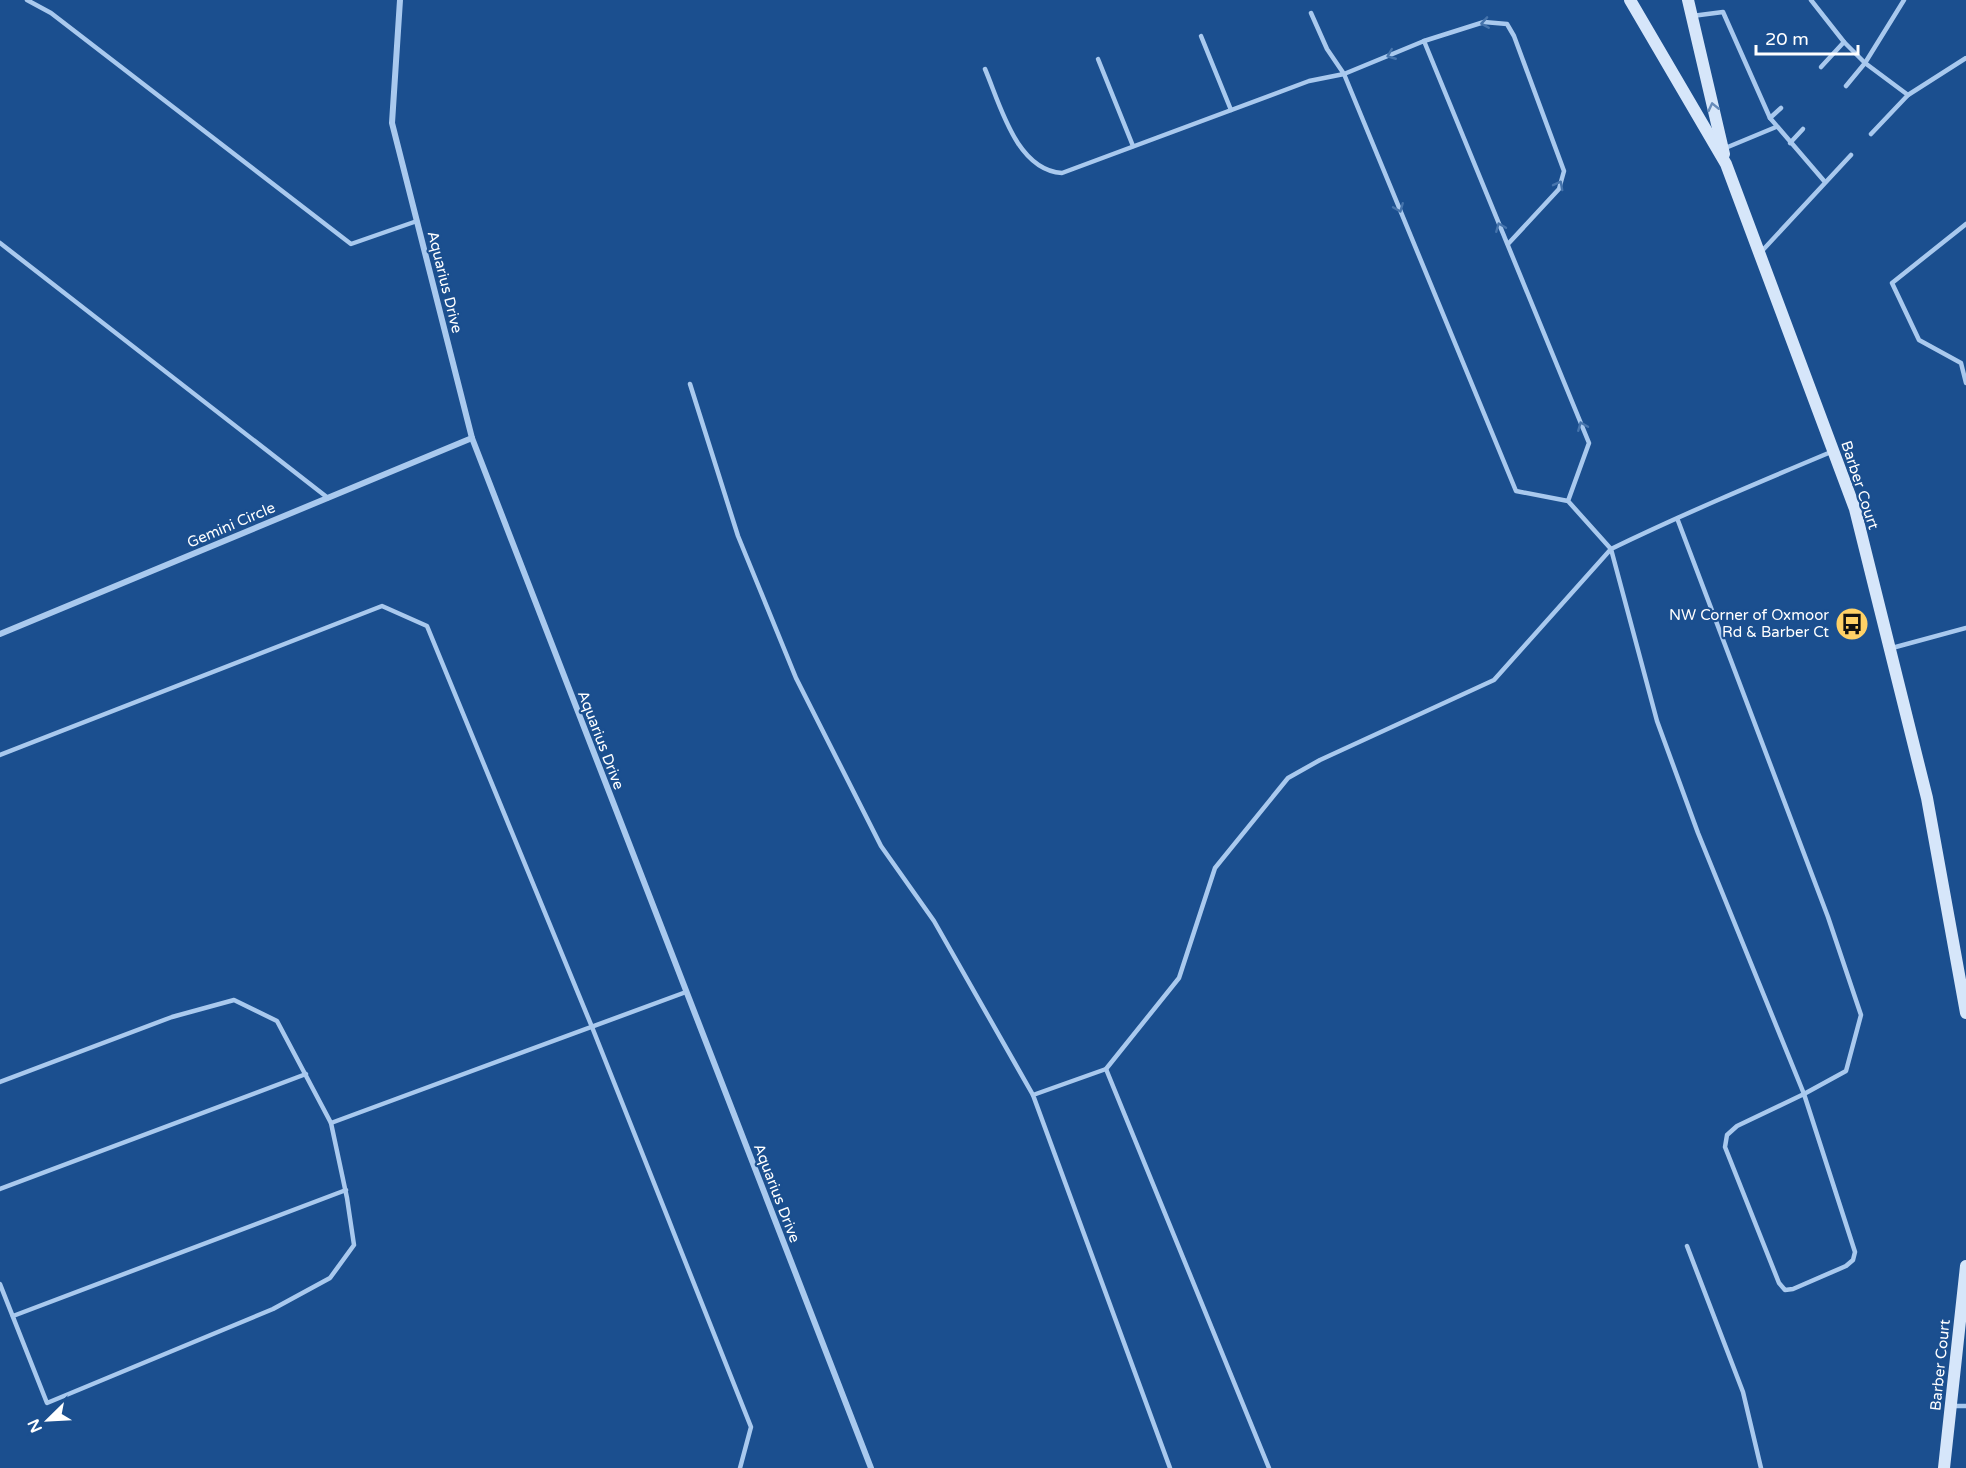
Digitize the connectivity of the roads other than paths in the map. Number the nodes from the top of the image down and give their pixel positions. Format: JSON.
{"nodes":[{"id":1,"x":27,"y":0,"type":"edge"},
{"id":2,"x":400,"y":0,"type":"edge"},
{"id":3,"x":1630,"y":0,"type":"edge"},
{"id":4,"x":1688,"y":0,"type":"edge"},
{"id":5,"x":1811,"y":0,"type":"edge"},
{"id":6,"x":1904,"y":0,"type":"edge"},
{"id":7,"x":1311,"y":13,"type":"dead end"},
{"id":8,"x":1692,"y":16,"type":"junction"},
{"id":9,"x":1202,"y":36,"type":"dead end"},
{"id":10,"x":1425,"y":41,"type":"junction"},
{"id":11,"x":1844,"y":42,"type":"junction"},
{"id":12,"x":1966,"y":58,"type":"edge"},
{"id":13,"x":1098,"y":59,"type":"dead end"},
{"id":14,"x":1865,"y":63,"type":"junction"},
{"id":15,"x":1821,"y":67,"type":"dead end"},
{"id":16,"x":984,"y":69,"type":"dead end"},
{"id":17,"x":1344,"y":74,"type":"junction"},
{"id":18,"x":1846,"y":86,"type":"dead end"},
{"id":19,"x":1908,"y":95,"type":"junction"},
{"id":20,"x":1781,"y":108,"type":"dead end"},
{"id":21,"x":1231,"y":110,"type":"junction"},
{"id":22,"x":1770,"y":118,"type":"junction"},
{"id":23,"x":1776,"y":127,"type":"junction"},
{"id":24,"x":1803,"y":129,"type":"dead end"},
{"id":25,"x":1871,"y":134,"type":"dead end"},
{"id":26,"x":1790,"y":143,"type":"junction"},
{"id":27,"x":1133,"y":146,"type":"junction"},
{"id":28,"x":1723,"y":149,"type":"junction"},
{"id":29,"x":1851,"y":155,"type":"dead end"},
{"id":30,"x":1726,"y":164,"type":"junction"},
{"id":31,"x":1825,"y":182,"type":"junction"},
{"id":32,"x":417,"y":221,"type":"junction"},
{"id":33,"x":1966,"y":224,"type":"edge"},
{"id":34,"x":0,"y":243,"type":"edge"},
{"id":35,"x":1508,"y":244,"type":"junction"},
{"id":36,"x":1760,"y":254,"type":"junction"},
{"id":37,"x":1966,"y":383,"type":"edge"},
{"id":38,"x":690,"y":384,"type":"dead end"},
{"id":39,"x":472,"y":438,"type":"junction"},
{"id":40,"x":1834,"y":451,"type":"junction"},
{"id":41,"x":328,"y":498,"type":"junction"},
{"id":42,"x":1568,"y":501,"type":"junction"},
{"id":43,"x":1677,"y":518,"type":"junction"},
{"id":44,"x":1611,"y":549,"type":"junction"},
{"id":45,"x":1966,"y":628,"type":"edge"},
{"id":46,"x":0,"y":634,"type":"edge"},
{"id":47,"x":1890,"y":648,"type":"junction"},
{"id":48,"x":0,"y":754,"type":"edge"},
{"id":49,"x":686,"y":992,"type":"junction"},
{"id":50,"x":1966,"y":1013,"type":"edge"},
{"id":51,"x":592,"y":1027,"type":"junction"},
{"id":52,"x":1106,"y":1069,"type":"junction"},
{"id":53,"x":306,"y":1074,"type":"junction"},
{"id":54,"x":0,"y":1082,"type":"edge"},
{"id":55,"x":1804,"y":1094,"type":"junction"},
{"id":56,"x":1033,"y":1095,"type":"junction"},
{"id":57,"x":331,"y":1123,"type":"junction"},
{"id":58,"x":0,"y":1189,"type":"edge"},
{"id":59,"x":346,"y":1190,"type":"junction"},
{"id":60,"x":1687,"y":1246,"type":"dead end"},
{"id":61,"x":1966,"y":1266,"type":"edge"},
{"id":62,"x":0,"y":1284,"type":"edge"},
{"id":63,"x":13,"y":1316,"type":"junction"},
{"id":64,"x":1950,"y":1406,"type":"junction"},
{"id":65,"x":1966,"y":1406,"type":"edge"},
{"id":66,"x":740,"y":1468,"type":"edge"},
{"id":67,"x":871,"y":1468,"type":"edge"},
{"id":68,"x":1170,"y":1468,"type":"edge"},
{"id":69,"x":1269,"y":1468,"type":"edge"},
{"id":70,"x":1761,"y":1468,"type":"edge"},
{"id":71,"x":1944,"y":1468,"type":"edge"}],
"edges":[{"from":1,"to":32,"type":"lane"},
{"from":2,"to":32,"type":"street","name":"Aquarius Drive"},
{"from":3,"to":30,"type":"main road","name":"Barber Court"},
{"from":4,"to":8,"type":"main road"},
{"from":5,"to":11,"type":"lane"},
{"from":6,"to":14,"type":"lane"},
{"from":7,"to":17,"type":"lane"},
{"from":8,"to":22,"type":"lane"},
{"from":28,"to":8,"type":"main road","one_way":true},
{"from":9,"to":21,"type":"lane"},
{"from":10,"to":17,"type":"lane","one_way":true},
{"from":35,"to":10,"type":"lane","one_way":true},
{"from":35,"to":10,"type":"lane","one_way":true},
{"from":11,"to":14,"type":"lane"},
{"from":11,"to":15,"type":"lane"},
{"from":12,"to":19,"type":"lane"},
{"from":13,"to":27,"type":"lane"},
{"from":14,"to":18,"type":"lane"},
{"from":14,"to":19,"type":"lane"},
{"from":16,"to":27,"type":"lane"},
{"from":17,"to":21,"type":"lane"},
{"from":17,"to":42,"type":"lane","one_way":true},
{"from":19,"to":25,"type":"lane"},
{"from":20,"to":22,"type":"lane"},
{"from":21,"to":27,"type":"lane"},
{"from":22,"to":23,"type":"lane"},
{"from":23,"to":26,"type":"lane"},
{"from":23,"to":28,"type":"lane"},
{"from":24,"to":26,"type":"lane"},
{"from":26,"to":31,"type":"lane"},
{"from":28,"to":30,"type":"main road"},
{"from":29,"to":31,"type":"lane"},
{"from":30,"to":36,"type":"main road","name":"Barber Court"},
{"from":31,"to":36,"type":"lane"},
{"from":32,"to":39,"type":"street","name":"Aquarius Drive"},
{"from":33,"to":37,"type":"lane"},
{"from":34,"to":41,"type":"lane"},
{"from":42,"to":35,"type":"lane","one_way":true},
{"from":36,"to":40,"type":"main road","name":"Barber Court"},
{"from":38,"to":56,"type":"lane"},
{"from":39,"to":41,"type":"street","name":"Gemini Circle"},
{"from":39,"to":49,"type":"street","name":"Aquarius Drive"},
{"from":40,"to":43,"type":"lane"},
{"from":40,"to":47,"type":"main road","name":"Barber Court"},
{"from":41,"to":46,"type":"street","name":"Gemini Circle"},
{"from":42,"to":44,"type":"lane"},
{"from":43,"to":44,"type":"lane"},
{"from":43,"to":55,"type":"lane"},
{"from":44,"to":52,"type":"lane"},
{"from":44,"to":55,"type":"lane"},
{"from":45,"to":47,"type":"lane"},
{"from":47,"to":50,"type":"main road","name":"Barber Court"},
{"from":48,"to":51,"type":"lane"},
{"from":49,"to":51,"type":"lane"},
{"from":49,"to":67,"type":"street","name":"Aquarius Drive"},
{"from":51,"to":57,"type":"lane"},
{"from":51,"to":66,"type":"lane"},
{"from":52,"to":56,"type":"lane"},
{"from":52,"to":69,"type":"lane"},
{"from":53,"to":54,"type":"lane"},
{"from":53,"to":57,"type":"lane"},
{"from":53,"to":58,"type":"lane"},
{"from":55,"to":55,"type":"lane"},
{"from":56,"to":68,"type":"lane"},
{"from":57,"to":59,"type":"lane"},
{"from":59,"to":63,"type":"lane"},
{"from":59,"to":63,"type":"lane"},
{"from":60,"to":70,"type":"lane"},
{"from":61,"to":64,"type":"main road","name":"Barber Court"},
{"from":62,"to":63,"type":"lane"},
{"from":64,"to":65,"type":"lane"},
{"from":64,"to":71,"type":"main road","name":"Barber Court"}]}
